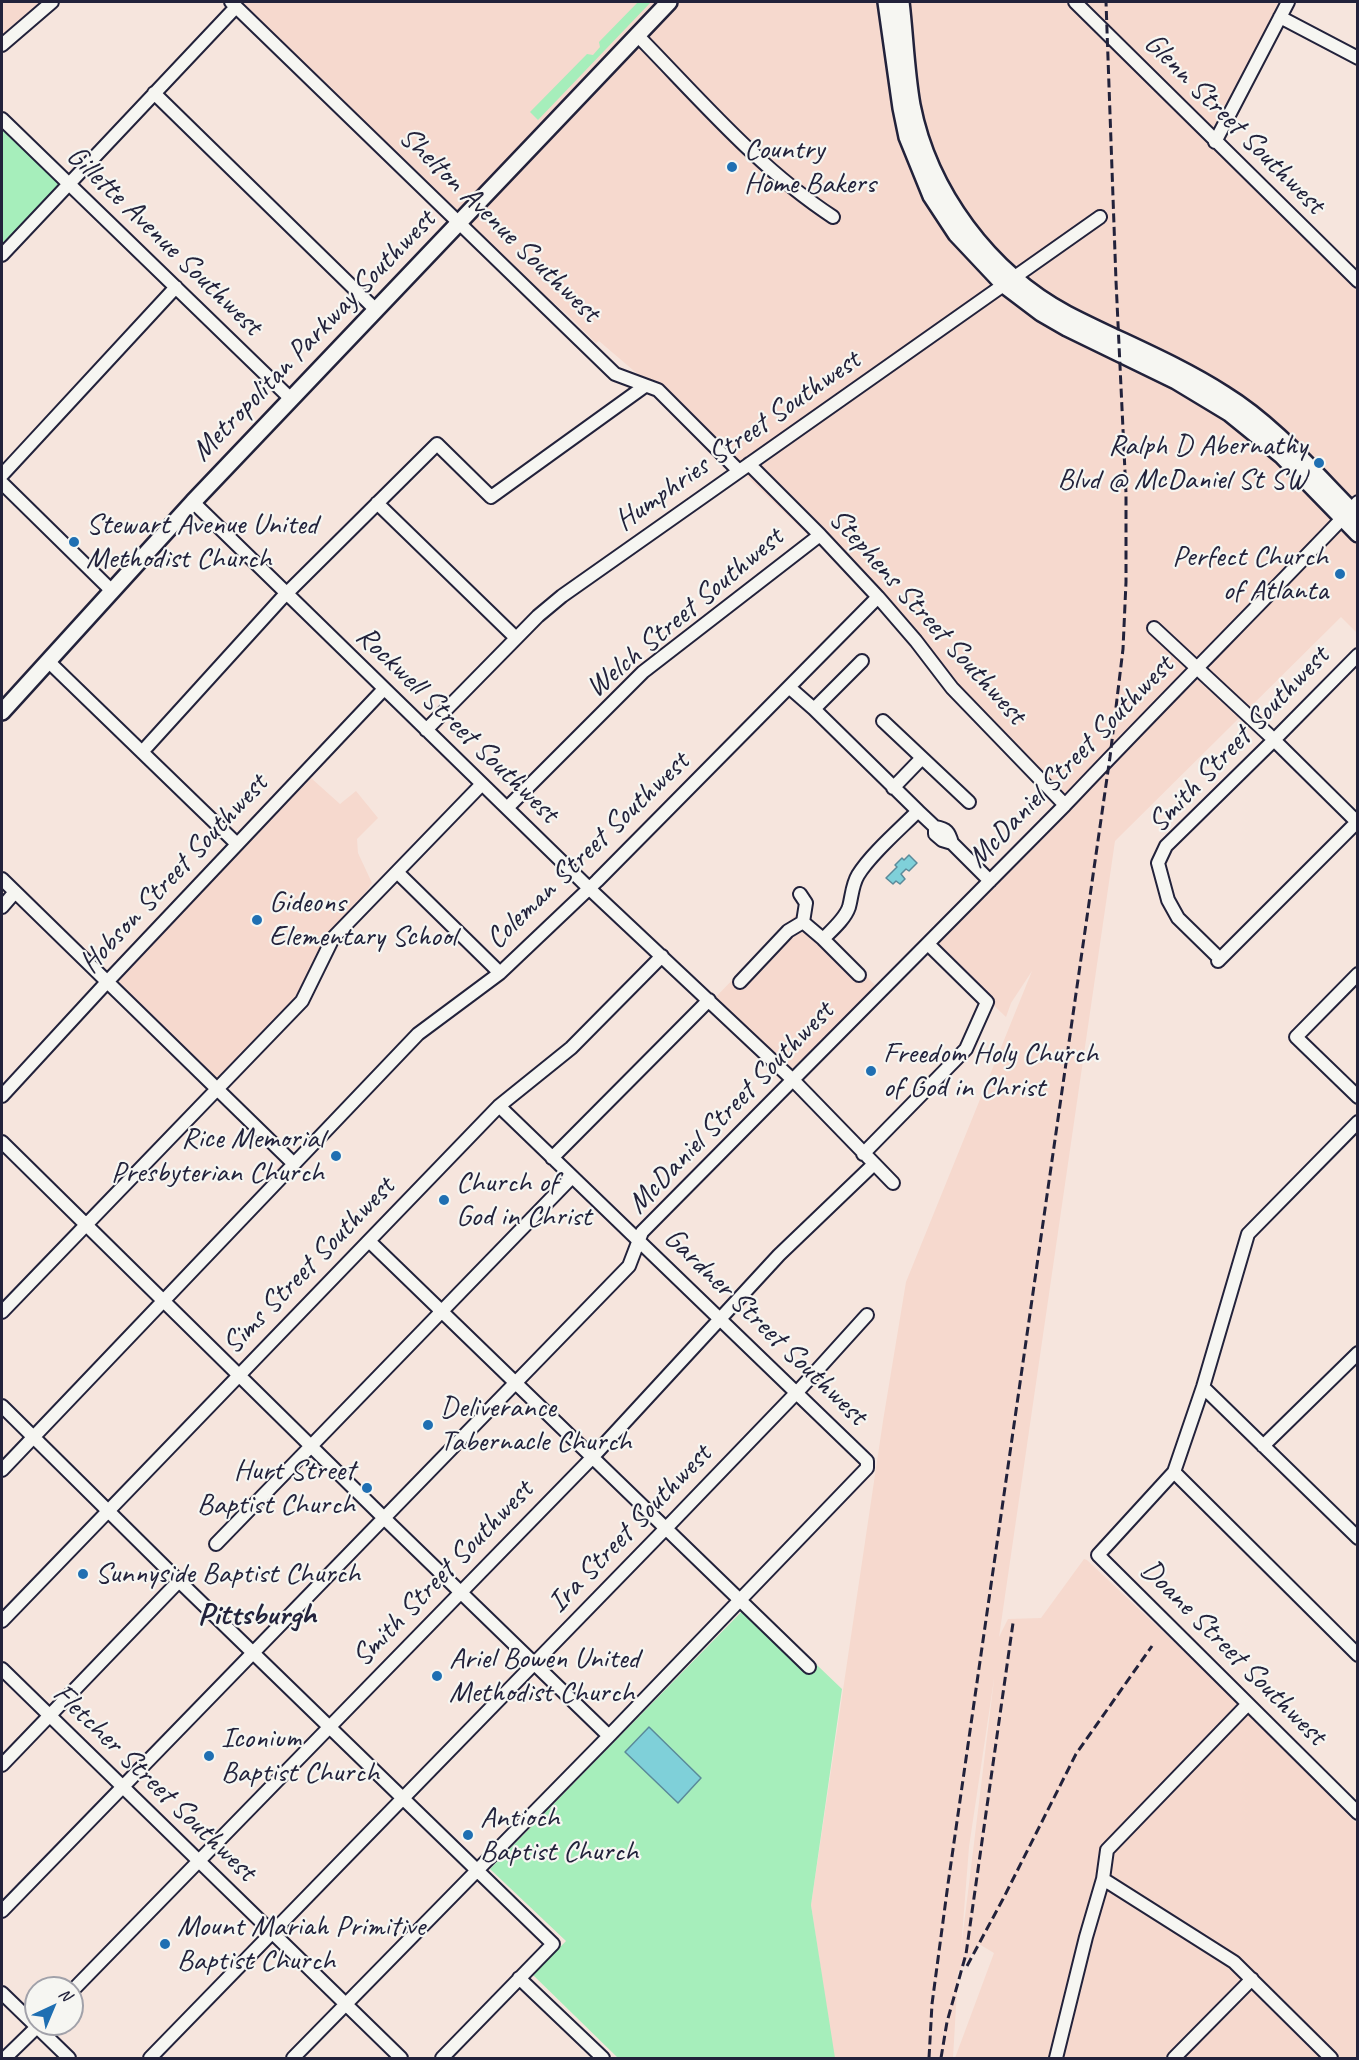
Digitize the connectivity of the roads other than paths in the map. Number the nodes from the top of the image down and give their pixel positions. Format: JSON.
{"nodes":[{"id":1,"x":52,"y":2,"type":"edge"},
{"id":2,"x":669,"y":2,"type":"edge"},
{"id":3,"x":886,"y":2,"type":"edge"},
{"id":4,"x":901,"y":2,"type":"edge"},
{"id":5,"x":1075,"y":2,"type":"edge"},
{"id":6,"x":1288,"y":2,"type":"edge"},
{"id":7,"x":234,"y":4,"type":"edge"},
{"id":8,"x":1280,"y":17,"type":"junction"},
{"id":9,"x":637,"y":35,"type":"junction"},
{"id":10,"x":2,"y":45,"type":"edge"},
{"id":11,"x":1358,"y":58,"type":"edge"},
{"id":12,"x":154,"y":93,"type":"junction"},
{"id":13,"x":2,"y":119,"type":"edge"},
{"id":14,"x":1215,"y":142,"type":"junction"},
{"id":15,"x":68,"y":184,"type":"junction"},
{"id":16,"x":832,"y":217,"type":"dead end"},
{"id":17,"x":1100,"y":217,"type":"dead end"},
{"id":18,"x":459,"y":222,"type":"junction"},
{"id":19,"x":2,"y":255,"type":"edge"},
{"id":20,"x":1009,"y":282,"type":"junction"},
{"id":21,"x":1358,"y":282,"type":"edge"},
{"id":22,"x":176,"y":286,"type":"junction"},
{"id":23,"x":376,"y":310,"type":"junction"},
{"id":24,"x":645,"y":386,"type":"junction"},
{"id":25,"x":291,"y":399,"type":"junction"},
{"id":26,"x":744,"y":467,"type":"junction"},
{"id":27,"x":2,"y":475,"type":"edge"},
{"id":28,"x":2,"y":483,"type":"edge"},
{"id":29,"x":193,"y":502,"type":"junction"},
{"id":30,"x":378,"y":503,"type":"junction"},
{"id":31,"x":1352,"y":512,"type":"edge"},
{"id":32,"x":1358,"y":534,"type":"edge"},
{"id":33,"x":820,"y":535,"type":"junction"},
{"id":34,"x":112,"y":591,"type":"junction"},
{"id":35,"x":287,"y":594,"type":"junction"},
{"id":36,"x":878,"y":597,"type":"junction"},
{"id":37,"x":1155,"y":628,"type":"dead end"},
{"id":38,"x":516,"y":638,"type":"junction"},
{"id":39,"x":1358,"y":655,"type":"edge"},
{"id":40,"x":48,"y":661,"type":"junction"},
{"id":41,"x":862,"y":661,"type":"dead end"},
{"id":42,"x":1199,"y":668,"type":"junction"},
{"id":43,"x":384,"y":689,"type":"junction"},
{"id":44,"x":794,"y":692,"type":"junction"},
{"id":45,"x":814,"y":709,"type":"junction"},
{"id":46,"x":2,"y":712,"type":"edge"},
{"id":47,"x":883,"y":720,"type":"dead end"},
{"id":48,"x":426,"y":730,"type":"junction"},
{"id":49,"x":1274,"y":740,"type":"junction"},
{"id":50,"x":142,"y":752,"type":"junction"},
{"id":51,"x":921,"y":759,"type":"junction"},
{"id":52,"x":482,"y":784,"type":"junction"},
{"id":53,"x":893,"y":788,"type":"junction"},
{"id":54,"x":969,"y":802,"type":"dead end"},
{"id":55,"x":1065,"y":806,"type":"junction"},
{"id":56,"x":507,"y":808,"type":"junction"},
{"id":57,"x":918,"y":811,"type":"junction"},
{"id":58,"x":1357,"y":822,"type":"edge"},
{"id":59,"x":237,"y":844,"type":"junction"},
{"id":60,"x":397,"y":872,"type":"junction"},
{"id":61,"x":2,"y":879,"type":"edge"},
{"id":62,"x":990,"y":881,"type":"junction"},
{"id":63,"x":589,"y":889,"type":"junction"},
{"id":64,"x":15,"y":892,"type":"junction"},
{"id":65,"x":800,"y":894,"type":"dead end"},
{"id":66,"x":2,"y":907,"type":"edge"},
{"id":67,"x":803,"y":922,"type":"junction"},
{"id":68,"x":823,"y":939,"type":"junction"},
{"id":69,"x":928,"y":944,"type":"junction"},
{"id":70,"x":662,"y":956,"type":"junction"},
{"id":71,"x":501,"y":973,"type":"junction"},
{"id":72,"x":1358,"y":974,"type":"edge"},
{"id":73,"x":859,"y":975,"type":"dead end"},
{"id":74,"x":107,"y":982,"type":"junction"},
{"id":75,"x":740,"y":982,"type":"dead end"},
{"id":76,"x":709,"y":1000,"type":"junction"},
{"id":77,"x":793,"y":1080,"type":"junction"},
{"id":78,"x":217,"y":1089,"type":"junction"},
{"id":79,"x":2,"y":1096,"type":"edge"},
{"id":80,"x":1358,"y":1097,"type":"edge"},
{"id":81,"x":499,"y":1106,"type":"junction"},
{"id":82,"x":1357,"y":1124,"type":"edge"},
{"id":83,"x":2,"y":1142,"type":"edge"},
{"id":84,"x":863,"y":1154,"type":"junction"},
{"id":85,"x":552,"y":1158,"type":"junction"},
{"id":86,"x":294,"y":1164,"type":"junction"},
{"id":87,"x":874,"y":1164,"type":"junction"},
{"id":88,"x":572,"y":1177,"type":"junction"},
{"id":89,"x":893,"y":1183,"type":"dead end"},
{"id":90,"x":86,"y":1225,"type":"junction"},
{"id":91,"x":369,"y":1241,"type":"junction"},
{"id":92,"x":639,"y":1241,"type":"junction"},
{"id":93,"x":163,"y":1301,"type":"junction"},
{"id":94,"x":442,"y":1311,"type":"junction"},
{"id":95,"x":2,"y":1312,"type":"edge"},
{"id":96,"x":867,"y":1314,"type":"dead end"},
{"id":97,"x":720,"y":1319,"type":"junction"},
{"id":98,"x":1358,"y":1353,"type":"edge"},
{"id":99,"x":239,"y":1375,"type":"junction"},
{"id":100,"x":516,"y":1382,"type":"junction"},
{"id":101,"x":1203,"y":1387,"type":"junction"},
{"id":102,"x":796,"y":1392,"type":"junction"},
{"id":103,"x":2,"y":1406,"type":"edge"},
{"id":104,"x":33,"y":1437,"type":"junction"},
{"id":105,"x":311,"y":1446,"type":"junction"},
{"id":106,"x":1263,"y":1446,"type":"junction"},
{"id":107,"x":593,"y":1456,"type":"junction"},
{"id":108,"x":2,"y":1470,"type":"edge"},
{"id":109,"x":1174,"y":1472,"type":"junction"},
{"id":110,"x":108,"y":1511,"type":"junction"},
{"id":111,"x":384,"y":1518,"type":"junction"},
{"id":112,"x":666,"y":1528,"type":"junction"},
{"id":113,"x":1358,"y":1538,"type":"edge"},
{"id":114,"x":216,"y":1544,"type":"dead end"},
{"id":115,"x":179,"y":1581,"type":"junction"},
{"id":116,"x":461,"y":1592,"type":"junction"},
{"id":117,"x":740,"y":1600,"type":"junction"},
{"id":118,"x":2,"y":1622,"type":"edge"},
{"id":119,"x":253,"y":1652,"type":"junction"},
{"id":120,"x":1358,"y":1655,"type":"edge"},
{"id":121,"x":535,"y":1664,"type":"junction"},
{"id":122,"x":809,"y":1667,"type":"dead end"},
{"id":123,"x":2,"y":1669,"type":"edge"},
{"id":124,"x":1248,"y":1704,"type":"junction"},
{"id":125,"x":49,"y":1716,"type":"junction"},
{"id":126,"x":330,"y":1727,"type":"junction"},
{"id":127,"x":609,"y":1736,"type":"junction"},
{"id":128,"x":2,"y":1765,"type":"edge"},
{"id":129,"x":122,"y":1788,"type":"junction"},
{"id":130,"x":404,"y":1799,"type":"junction"},
{"id":131,"x":1358,"y":1812,"type":"edge"},
{"id":132,"x":198,"y":1862,"type":"junction"},
{"id":133,"x":477,"y":1870,"type":"junction"},
{"id":134,"x":1103,"y":1879,"type":"junction"},
{"id":135,"x":2,"y":1911,"type":"edge"},
{"id":136,"x":273,"y":1933,"type":"junction"},
{"id":137,"x":519,"y":1978,"type":"junction"},
{"id":138,"x":84,"y":1979,"type":"edge"},
{"id":139,"x":1252,"y":1979,"type":"junction"},
{"id":140,"x":2,"y":1993,"type":"edge"},
{"id":141,"x":346,"y":2004,"type":"junction"},
{"id":142,"x":24,"y":2013,"type":"edge"},
{"id":143,"x":28,"y":2036,"type":"edge"},
{"id":144,"x":48,"y":2036,"type":"edge"},
{"id":145,"x":5,"y":2058,"type":"edge"},
{"id":146,"x":69,"y":2058,"type":"edge"},
{"id":147,"x":150,"y":2058,"type":"edge"},
{"id":148,"x":293,"y":2058,"type":"edge"},
{"id":149,"x":400,"y":2058,"type":"edge"},
{"id":150,"x":442,"y":2058,"type":"edge"},
{"id":151,"x":600,"y":2058,"type":"edge"},
{"id":152,"x":1056,"y":2058,"type":"edge"},
{"id":153,"x":1174,"y":2058,"type":"edge"},
{"id":154,"x":1331,"y":2058,"type":"edge"}],
"edges":[{"from":1,"to":10,"type":"street"},
{"from":2,"to":9,"type":"main road","name":"Metropolitan Parkway Southwest"},
{"from":3,"to":20,"type":"main road"},
{"from":4,"to":20,"type":"main road"},
{"from":5,"to":14,"type":"street","name":"Glenn Street Southwest"},
{"from":6,"to":8,"type":"street"},
{"from":7,"to":12,"type":"street"},
{"from":7,"to":18,"type":"street","name":"Shelton Avenue Southwest"},
{"from":8,"to":11,"type":"street"},
{"from":8,"to":14,"type":"street"},
{"from":9,"to":16,"type":"street"},
{"from":9,"to":18,"type":"main road","name":"Metropolitan Parkway Southwest"},
{"from":12,"to":15,"type":"street"},
{"from":12,"to":23,"type":"street"},
{"from":13,"to":15,"type":"street","name":"Gillette Avenue Southwest"},
{"from":14,"to":21,"type":"street","name":"Glenn Street Southwest"},
{"from":15,"to":19,"type":"street"},
{"from":15,"to":22,"type":"street","name":"Gillette Avenue Southwest"},
{"from":17,"to":20,"type":"street","name":"Humphries Street Southwest"},
{"from":18,"to":23,"type":"main road","name":"Metropolitan Parkway Southwest"},
{"from":18,"to":24,"type":"street","name":"Shelton Avenue Southwest"},
{"from":20,"to":26,"type":"street","name":"Humphries Street Southwest"},
{"from":20,"to":31,"type":"main road"},
{"from":22,"to":25,"type":"street","name":"Gillette Avenue Southwest"},
{"from":22,"to":27,"type":"street"},
{"from":23,"to":25,"type":"main road","name":"Metropolitan Parkway Southwest"},
{"from":24,"to":26,"type":"street","name":"Shelton Avenue Southwest"},
{"from":24,"to":30,"type":"street"},
{"from":25,"to":29,"type":"main road","name":"Metropolitan Parkway Southwest"},
{"from":26,"to":33,"type":"street","name":"Stephens Street Southwest"},
{"from":26,"to":38,"type":"street","name":"Humphries Street Southwest"},
{"from":28,"to":34,"type":"street"},
{"from":29,"to":34,"type":"main road","name":"Metropolitan Parkway Southwest"},
{"from":29,"to":35,"type":"street","name":"Rockwell Street Southwest"},
{"from":30,"to":35,"type":"street"},
{"from":30,"to":38,"type":"street"},
{"from":31,"to":32,"type":"main road"},
{"from":31,"to":42,"type":"street","name":"McDaniel Street Southwest"},
{"from":33,"to":36,"type":"street","name":"Stephens Street Southwest"},
{"from":33,"to":56,"type":"street","name":"Welch Street Southwest"},
{"from":34,"to":40,"type":"main road","name":"Metropolitan Parkway Southwest"},
{"from":35,"to":43,"type":"street","name":"Rockwell Street Southwest"},
{"from":35,"to":50,"type":"street"},
{"from":36,"to":44,"type":"street","name":"Coleman Street Southwest"},
{"from":36,"to":55,"type":"street","name":"Stephens Street Southwest"},
{"from":37,"to":42,"type":"street"},
{"from":38,"to":48,"type":"street","name":"Humphries Street Southwest"},
{"from":39,"to":49,"type":"street","name":"Smith Street Southwest"},
{"from":40,"to":46,"type":"main road","name":"Metropolitan Parkway Southwest"},
{"from":40,"to":50,"type":"street"},
{"from":41,"to":45,"type":"street"},
{"from":42,"to":49,"type":"street"},
{"from":42,"to":55,"type":"street","name":"McDaniel Street Southwest"},
{"from":43,"to":48,"type":"street","name":"Rockwell Street Southwest"},
{"from":43,"to":59,"type":"street","name":"Hobson Street Southwest"},
{"from":44,"to":45,"type":"street"},
{"from":44,"to":63,"type":"street","name":"Coleman Street Southwest"},
{"from":45,"to":53,"type":"street"},
{"from":47,"to":51,"type":"street"},
{"from":48,"to":52,"type":"street","name":"Rockwell Street Southwest"},
{"from":49,"to":58,"type":"street"},
{"from":49,"to":58,"type":"street","name":"Smith Street Southwest"},
{"from":50,"to":59,"type":"street"},
{"from":51,"to":53,"type":"street"},
{"from":51,"to":54,"type":"street"},
{"from":52,"to":56,"type":"street","name":"Rockwell Street Southwest"},
{"from":52,"to":60,"type":"street"},
{"from":53,"to":57,"type":"street"},
{"from":55,"to":62,"type":"street","name":"McDaniel Street Southwest"},
{"from":56,"to":63,"type":"street","name":"Rockwell Street Southwest"},
{"from":57,"to":62,"type":"street"},
{"from":57,"to":68,"type":"street"},
{"from":59,"to":74,"type":"street","name":"Hobson Street Southwest"},
{"from":60,"to":71,"type":"street"},
{"from":60,"to":78,"type":"street"},
{"from":61,"to":64,"type":"street"},
{"from":62,"to":69,"type":"street","name":"McDaniel Street Southwest"},
{"from":63,"to":70,"type":"street","name":"Rockwell Street Southwest"},
{"from":63,"to":71,"type":"street","name":"Coleman Street Southwest"},
{"from":64,"to":66,"type":"street"},
{"from":64,"to":74,"type":"street"},
{"from":65,"to":67,"type":"street"},
{"from":67,"to":68,"type":"street"},
{"from":67,"to":75,"type":"street"},
{"from":68,"to":73,"type":"street"},
{"from":69,"to":77,"type":"street","name":"McDaniel Street Southwest"},
{"from":69,"to":84,"type":"street"},
{"from":70,"to":76,"type":"street","name":"Rockwell Street Southwest"},
{"from":70,"to":81,"type":"street","name":"Sims Street Southwest"},
{"from":71,"to":86,"type":"street","name":"Coleman Street Southwest"},
{"from":72,"to":80,"type":"street"},
{"from":74,"to":78,"type":"street"},
{"from":74,"to":79,"type":"street","name":"Hobson Street Southwest"},
{"from":76,"to":77,"type":"street","name":"Rockwell Street Southwest"},
{"from":76,"to":85,"type":"street"},
{"from":77,"to":84,"type":"street","name":"Rockwell Street Southwest"},
{"from":77,"to":92,"type":"street","name":"McDaniel Street Southwest"},
{"from":78,"to":86,"type":"street"},
{"from":78,"to":90,"type":"street"},
{"from":81,"to":85,"type":"street","name":"Gardner Street Southwest"},
{"from":81,"to":91,"type":"street","name":"Sims Street Southwest"},
{"from":82,"to":101,"type":"street"},
{"from":83,"to":90,"type":"street"},
{"from":84,"to":87,"type":"street","name":"Rockwell Street Southwest"},
{"from":85,"to":88,"type":"street","name":"Gardner Street Southwest"},
{"from":86,"to":93,"type":"street","name":"Coleman Street Southwest"},
{"from":87,"to":89,"type":"street","name":"Rockwell Street Southwest"},
{"from":87,"to":97,"type":"street","name":"Smith Street Southwest"},
{"from":88,"to":92,"type":"street","name":"Gardner Street Southwest"},
{"from":88,"to":94,"type":"street"},
{"from":90,"to":93,"type":"street"},
{"from":90,"to":95,"type":"street"},
{"from":91,"to":94,"type":"street"},
{"from":91,"to":99,"type":"street","name":"Sims Street Southwest"},
{"from":92,"to":97,"type":"street","name":"Gardner Street Southwest"},
{"from":92,"to":100,"type":"street","name":"McDaniel Street Southwest"},
{"from":93,"to":99,"type":"street"},
{"from":93,"to":104,"type":"street","name":"Coleman Street Southwest"},
{"from":94,"to":100,"type":"street"},
{"from":94,"to":105,"type":"street"},
{"from":96,"to":102,"type":"street","name":"Ira Street Southwest"},
{"from":97,"to":102,"type":"street","name":"Gardner Street Southwest"},
{"from":97,"to":107,"type":"street","name":"Smith Street Southwest"},
{"from":98,"to":106,"type":"street"},
{"from":99,"to":105,"type":"street"},
{"from":99,"to":110,"type":"street","name":"Sims Street Southwest"},
{"from":100,"to":107,"type":"street"},
{"from":100,"to":111,"type":"street","name":"McDaniel Street Southwest"},
{"from":101,"to":106,"type":"street"},
{"from":101,"to":109,"type":"street"},
{"from":102,"to":112,"type":"street","name":"Ira Street Southwest"},
{"from":102,"to":117,"type":"street","name":"Gardner Street Southwest"},
{"from":103,"to":104,"type":"street"},
{"from":104,"to":108,"type":"street","name":"Coleman Street Southwest"},
{"from":104,"to":110,"type":"street"},
{"from":105,"to":111,"type":"street"},
{"from":105,"to":114,"type":"street"},
{"from":106,"to":113,"type":"street"},
{"from":107,"to":112,"type":"street"},
{"from":107,"to":116,"type":"street","name":"Smith Street Southwest"},
{"from":109,"to":120,"type":"street"},
{"from":109,"to":124,"type":"street","name":"Doane Street Southwest"},
{"from":110,"to":115,"type":"street"},
{"from":110,"to":118,"type":"street","name":"Sims Street Southwest"},
{"from":111,"to":116,"type":"street"},
{"from":111,"to":119,"type":"street","name":"McDaniel Street Southwest"},
{"from":112,"to":117,"type":"street"},
{"from":112,"to":121,"type":"street","name":"Ira Street Southwest"},
{"from":115,"to":119,"type":"street"},
{"from":115,"to":125,"type":"street"},
{"from":116,"to":121,"type":"street"},
{"from":116,"to":126,"type":"street","name":"Smith Street Southwest"},
{"from":117,"to":122,"type":"street"},
{"from":117,"to":127,"type":"street"},
{"from":119,"to":126,"type":"street"},
{"from":119,"to":129,"type":"street","name":"McDaniel Street Southwest"},
{"from":121,"to":127,"type":"street"},
{"from":121,"to":130,"type":"street","name":"Ira Street Southwest"},
{"from":123,"to":125,"type":"street","name":"Fletcher Street Southwest"},
{"from":124,"to":131,"type":"street","name":"Doane Street Southwest"},
{"from":124,"to":134,"type":"street"},
{"from":125,"to":128,"type":"street"},
{"from":125,"to":129,"type":"street","name":"Fletcher Street Southwest"},
{"from":126,"to":130,"type":"street"},
{"from":126,"to":132,"type":"street","name":"Smith Street Southwest"},
{"from":127,"to":133,"type":"street"},
{"from":129,"to":132,"type":"street","name":"Fletcher Street Southwest"},
{"from":129,"to":135,"type":"street","name":"McDaniel Street Southwest"},
{"from":130,"to":133,"type":"street"},
{"from":130,"to":136,"type":"street","name":"Ira Street Southwest"},
{"from":132,"to":136,"type":"street","name":"Fletcher Street Southwest"},
{"from":132,"to":138,"type":"street","name":"Smith Street Southwest"},
{"from":133,"to":137,"type":"street"},
{"from":133,"to":141,"type":"street"},
{"from":134,"to":139,"type":"street"},
{"from":134,"to":152,"type":"street"},
{"from":136,"to":141,"type":"street","name":"Fletcher Street Southwest"},
{"from":136,"to":147,"type":"street","name":"Ira Street Southwest"},
{"from":137,"to":150,"type":"street"},
{"from":137,"to":151,"type":"street"},
{"from":139,"to":153,"type":"street"},
{"from":139,"to":154,"type":"street"},
{"from":140,"to":142,"type":"street"},
{"from":141,"to":148,"type":"street"},
{"from":141,"to":149,"type":"street","name":"Fletcher Street Southwest"},
{"from":143,"to":145,"type":"street"},
{"from":144,"to":146,"type":"street"}]}
